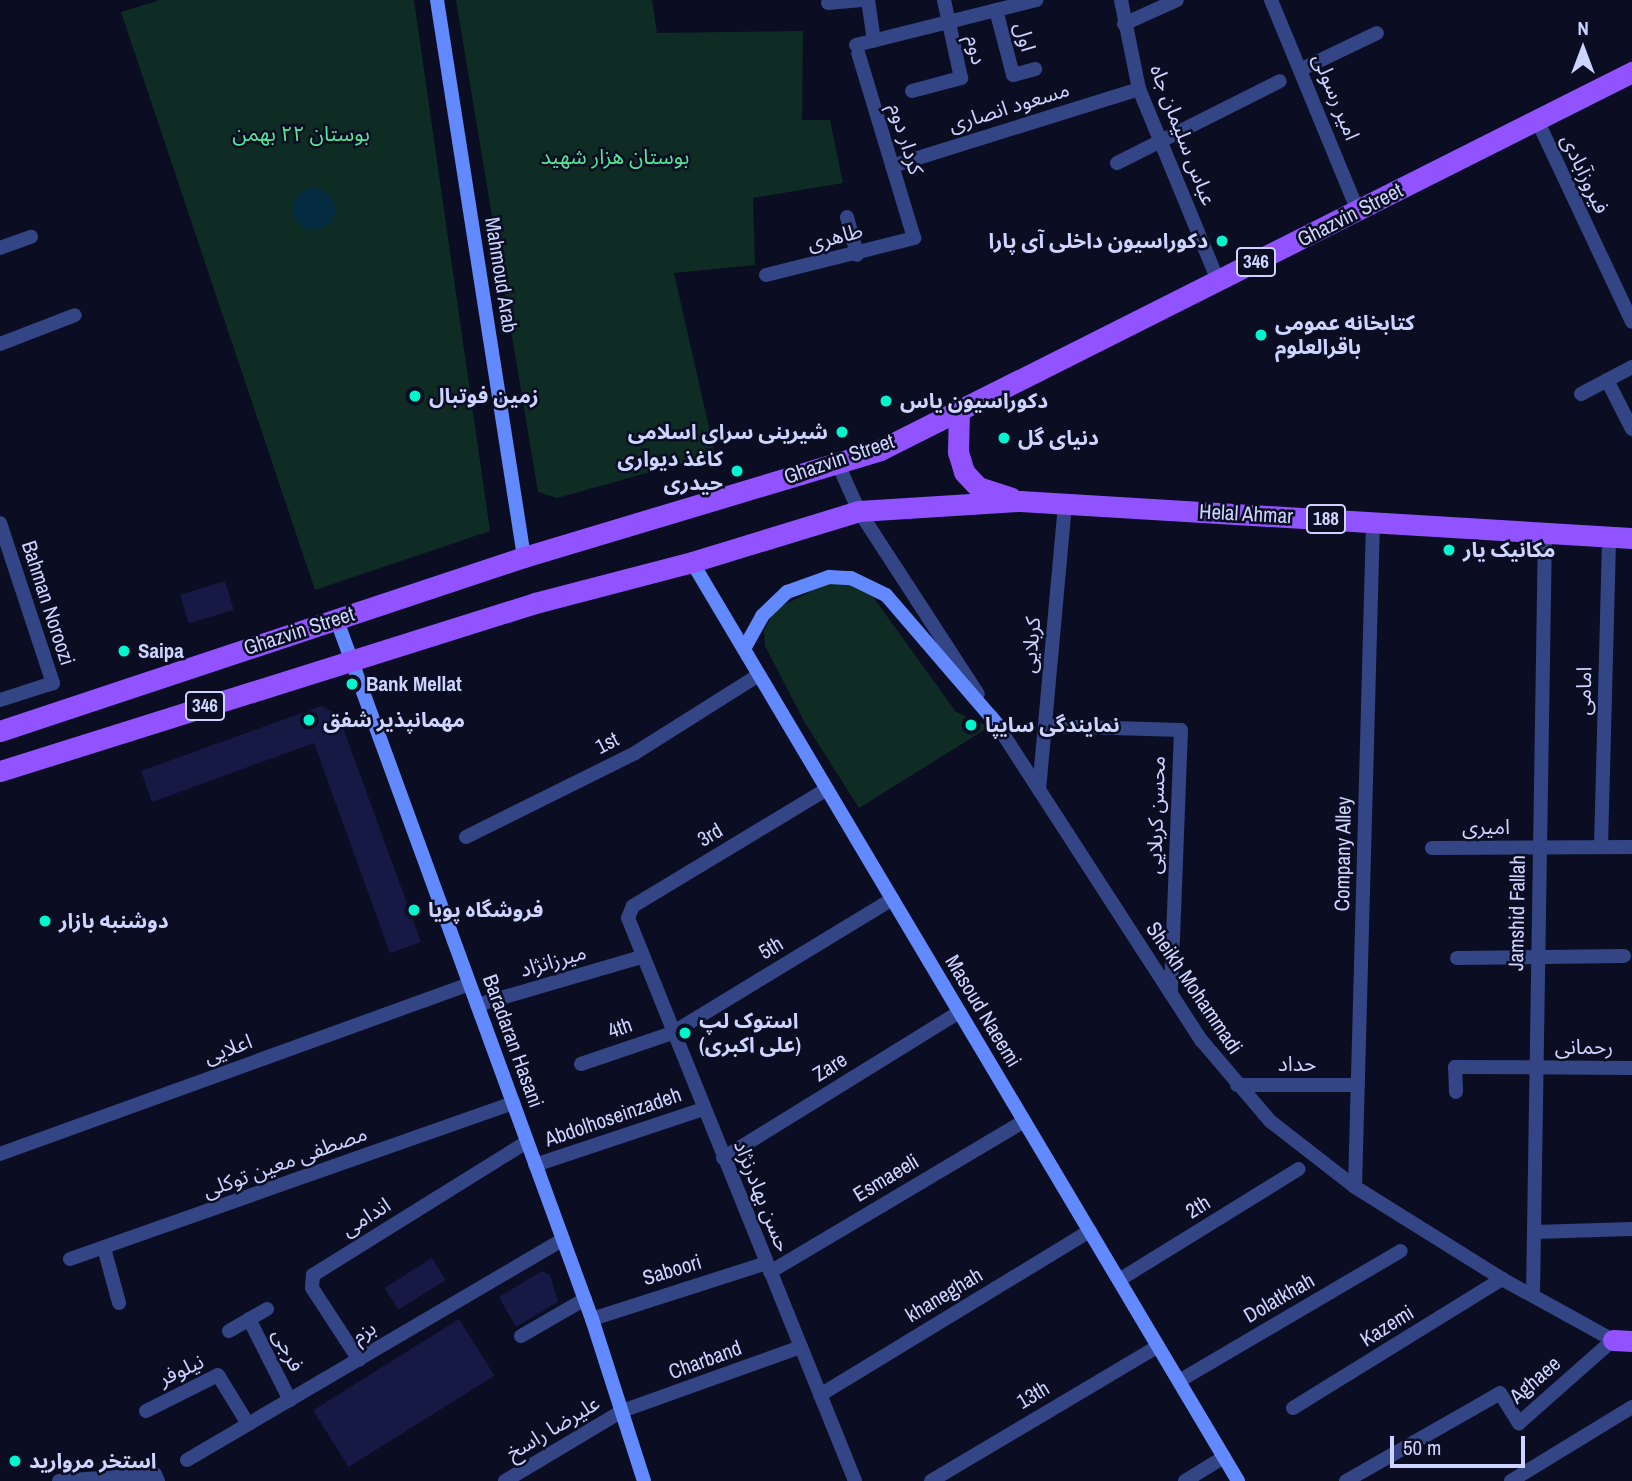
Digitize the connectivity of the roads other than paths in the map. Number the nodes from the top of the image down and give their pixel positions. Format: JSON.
{"nodes":[{"id":1,"x":437,"y":0,"type":"edge"},
{"id":2,"x":862,"y":0,"type":"edge"},
{"id":3,"x":868,"y":0,"type":"edge"},
{"id":4,"x":944,"y":0,"type":"edge"},
{"id":5,"x":1121,"y":0,"type":"edge"},
{"id":6,"x":1177,"y":0,"type":"edge"},
{"id":7,"x":1272,"y":0,"type":"edge"},
{"id":8,"x":1029,"y":1,"type":"edge"},
{"id":9,"x":828,"y":2,"type":"dead end"},
{"id":10,"x":996,"y":10,"type":"junction"},
{"id":11,"x":949,"y":22,"type":"junction"},
{"id":12,"x":1124,"y":24,"type":"junction"},
{"id":13,"x":1377,"y":33,"type":"dead end"},
{"id":14,"x":874,"y":41,"type":"junction"},
{"id":15,"x":1035,"y":69,"type":"dead end"},
{"id":16,"x":1303,"y":69,"type":"junction"},
{"id":17,"x":1632,"y":72,"type":"edge"},
{"id":18,"x":1280,"y":81,"type":"dead end"},
{"id":19,"x":1139,"y":89,"type":"junction"},
{"id":20,"x":912,"y":90,"type":"dead end"},
{"id":21,"x":1537,"y":120,"type":"junction"},
{"id":22,"x":1161,"y":142,"type":"junction"},
{"id":23,"x":1117,"y":163,"type":"dead end"},
{"id":24,"x":892,"y":166,"type":"junction"},
{"id":25,"x":1358,"y":211,"type":"junction"},
{"id":26,"x":847,"y":217,"type":"dead end"},
{"id":27,"x":31,"y":237,"type":"dead end"},
{"id":28,"x":914,"y":238,"type":"joint"},
{"id":29,"x":0,"y":248,"type":"edge"},
{"id":30,"x":857,"y":255,"type":"junction"},
{"id":31,"x":766,"y":275,"type":"dead end"},
{"id":32,"x":1218,"y":281,"type":"junction"},
{"id":33,"x":75,"y":315,"type":"dead end"},
{"id":34,"x":1632,"y":322,"type":"edge"},
{"id":35,"x":0,"y":344,"type":"edge"},
{"id":36,"x":1632,"y":367,"type":"edge"},
{"id":37,"x":1607,"y":380,"type":"junction"},
{"id":38,"x":1581,"y":394,"type":"dead end"},
{"id":39,"x":959,"y":408,"type":"junction"},
{"id":40,"x":1632,"y":429,"type":"edge"},
{"id":41,"x":837,"y":462,"type":"junction"},
{"id":42,"x":1020,"y":502,"type":"junction"},
{"id":43,"x":1065,"y":504,"type":"junction"},
{"id":44,"x":859,"y":511,"type":"junction"},
{"id":45,"x":1373,"y":522,"type":"junction"},
{"id":46,"x":0,"y":523,"type":"edge"},
{"id":47,"x":1545,"y":532,"type":"junction"},
{"id":48,"x":1609,"y":536,"type":"junction"},
{"id":49,"x":1632,"y":538,"type":"edge"},
{"id":50,"x":524,"y":557,"type":"junction"},
{"id":51,"x":692,"y":562,"type":"junction"},
{"id":52,"x":336,"y":618,"type":"junction"},
{"id":53,"x":744,"y":649,"type":"junction"},
{"id":54,"x":350,"y":660,"type":"junction"},
{"id":55,"x":760,"y":675,"type":"junction"},
{"id":56,"x":0,"y":700,"type":"edge"},
{"id":57,"x":998,"y":725,"type":"junction"},
{"id":58,"x":1045,"y":726,"type":"junction"},
{"id":59,"x":0,"y":731,"type":"edge"},
{"id":60,"x":0,"y":771,"type":"edge"},
{"id":61,"x":827,"y":789,"type":"junction"},
{"id":62,"x":1039,"y":790,"type":"junction"},
{"id":63,"x":466,"y":837,"type":"dead end"},
{"id":64,"x":1601,"y":847,"type":"junction"},
{"id":65,"x":1632,"y":847,"type":"edge"},
{"id":66,"x":1432,"y":848,"type":"dead end"},
{"id":67,"x":1539,"y":848,"type":"junction"},
{"id":68,"x":892,"y":899,"type":"junction"},
{"id":69,"x":629,"y":927,"type":"joint"},
{"id":70,"x":1624,"y":956,"type":"dead end"},
{"id":71,"x":641,"y":957,"type":"junction"},
{"id":72,"x":1538,"y":957,"type":"junction"},
{"id":73,"x":1457,"y":958,"type":"dead end"},
{"id":74,"x":469,"y":984,"type":"junction"},
{"id":75,"x":1171,"y":995,"type":"junction"},
{"id":76,"x":477,"y":1005,"type":"junction"},
{"id":77,"x":959,"y":1012,"type":"junction"},
{"id":78,"x":672,"y":1033,"type":"junction"},
{"id":79,"x":581,"y":1064,"type":"dead end"},
{"id":80,"x":1632,"y":1068,"type":"edge"},
{"id":81,"x":1536,"y":1069,"type":"junction"},
{"id":82,"x":1237,"y":1085,"type":"junction"},
{"id":83,"x":1358,"y":1085,"type":"junction"},
{"id":84,"x":1456,"y":1092,"type":"dead end"},
{"id":85,"x":513,"y":1103,"type":"junction"},
{"id":86,"x":703,"y":1109,"type":"junction"},
{"id":87,"x":1024,"y":1121,"type":"junction"},
{"id":88,"x":527,"y":1142,"type":"junction"},
{"id":89,"x":0,"y":1154,"type":"edge"},
{"id":90,"x":723,"y":1158,"type":"junction"},
{"id":91,"x":536,"y":1165,"type":"junction"},
{"id":92,"x":1299,"y":1169,"type":"dead end"},
{"id":93,"x":1355,"y":1187,"type":"junction"},
{"id":94,"x":1632,"y":1229,"type":"edge"},
{"id":95,"x":1090,"y":1231,"type":"junction"},
{"id":96,"x":1534,"y":1232,"type":"junction"},
{"id":97,"x":563,"y":1239,"type":"junction"},
{"id":98,"x":104,"y":1248,"type":"junction"},
{"id":99,"x":1401,"y":1251,"type":"dead end"},
{"id":100,"x":70,"y":1259,"type":"dead end"},
{"id":101,"x":768,"y":1267,"type":"junction"},
{"id":102,"x":1502,"y":1279,"type":"junction"},
{"id":103,"x":1119,"y":1280,"type":"junction"},
{"id":104,"x":1532,"y":1295,"type":"junction"},
{"id":105,"x":585,"y":1299,"type":"junction"},
{"id":106,"x":118,"y":1303,"type":"dead end"},
{"id":107,"x":267,"y":1309,"type":"dead end"},
{"id":108,"x":249,"y":1319,"type":"junction"},
{"id":109,"x":592,"y":1319,"type":"junction"},
{"id":110,"x":229,"y":1331,"type":"dead end"},
{"id":111,"x":521,"y":1336,"type":"dead end"},
{"id":112,"x":1622,"y":1340,"type":"edge"},
{"id":113,"x":1158,"y":1346,"type":"junction"},
{"id":114,"x":802,"y":1347,"type":"junction"},
{"id":115,"x":1632,"y":1351,"type":"edge"},
{"id":116,"x":359,"y":1360,"type":"junction"},
{"id":117,"x":1179,"y":1381,"type":"junction"},
{"id":118,"x":820,"y":1395,"type":"junction"},
{"id":119,"x":289,"y":1400,"type":"junction"},
{"id":120,"x":1632,"y":1406,"type":"edge"},
{"id":121,"x":1293,"y":1408,"type":"dead end"},
{"id":122,"x":146,"y":1410,"type":"dead end"},
{"id":123,"x":622,"y":1411,"type":"junction"},
{"id":124,"x":248,"y":1424,"type":"junction"},
{"id":125,"x":1224,"y":1457,"type":"junction"},
{"id":126,"x":187,"y":1460,"type":"dead end"},
{"id":127,"x":59,"y":1481,"type":"edge"},
{"id":128,"x":158,"y":1481,"type":"edge"},
{"id":129,"x":505,"y":1481,"type":"edge"},
{"id":130,"x":644,"y":1481,"type":"edge"},
{"id":131,"x":855,"y":1481,"type":"edge"},
{"id":132,"x":930,"y":1481,"type":"edge"},
{"id":133,"x":1185,"y":1481,"type":"edge"},
{"id":134,"x":1238,"y":1481,"type":"edge"},
{"id":135,"x":1346,"y":1481,"type":"edge"},
{"id":136,"x":1511,"y":1481,"type":"edge"}],
"edges":[{"from":1,"to":50,"type":"main road","name":"Mahmoud Arab"},
{"from":2,"to":9,"type":"street"},
{"from":3,"to":14,"type":"street"},
{"from":4,"to":11,"type":"street"},
{"from":5,"to":12,"type":"street","name":"عباس سلیمان جاه"},
{"from":6,"to":12,"type":"street"},
{"from":7,"to":16,"type":"street","name":"امیر رسولی"},
{"from":8,"to":10,"type":"street","name":"کردار دوم"},
{"from":10,"to":11,"type":"street","name":"کردار دوم"},
{"from":10,"to":15,"type":"street","name":"اول"},
{"from":11,"to":14,"type":"street","name":"کردار دوم"},
{"from":11,"to":20,"type":"street","name":"دوم"},
{"from":12,"to":19,"type":"street","name":"عباس سلیمان جاه"},
{"from":13,"to":16,"type":"street"},
{"from":14,"to":24,"type":"street","name":"کردار دوم"},
{"from":16,"to":25,"type":"street","name":"امیر رسولی"},
{"from":17,"to":21,"type":"main road","name":"Ghazvin Street","number":"346"},
{"from":18,"to":22,"type":"street"},
{"from":19,"to":22,"type":"street","name":"عباس سلیمان جاه"},
{"from":19,"to":24,"type":"street","name":"مسعود انصاری"},
{"from":21,"to":25,"type":"main road","name":"Ghazvin Street","number":"346"},
{"from":21,"to":34,"type":"street","name":"فیروزآبادی"},
{"from":22,"to":23,"type":"street"},
{"from":22,"to":32,"type":"street","name":"عباس سلیمان جاه"},
{"from":24,"to":28,"type":"street","name":"کردار دوم"},
{"from":25,"to":32,"type":"main road","name":"Ghazvin Street","number":"346"},
{"from":26,"to":30,"type":"street"},
{"from":27,"to":29,"type":"street"},
{"from":28,"to":30,"type":"street","name":"طاهری"},
{"from":30,"to":31,"type":"street","name":"طاهری"},
{"from":32,"to":39,"type":"main road","name":"Ghazvin Street","number":"346"},
{"from":33,"to":35,"type":"street"},
{"from":36,"to":37,"type":"street"},
{"from":37,"to":38,"type":"street"},
{"from":37,"to":40,"type":"street"},
{"from":39,"to":41,"type":"main road","name":"Ghazvin Street","number":"346"},
{"from":39,"to":42,"type":"main road","number":"188"},
{"from":41,"to":44,"type":"street","name":"Sheikh Mohammadi"},
{"from":41,"to":50,"type":"main road","name":"Ghazvin Street","number":"346"},
{"from":42,"to":43,"type":"main road","name":"Helal Ahmar","number":"188"},
{"from":42,"to":44,"type":"main road","name":"Helal Ahmar","number":"188"},
{"from":43,"to":45,"type":"main road","name":"Helal Ahmar","number":"188"},
{"from":43,"to":58,"type":"street","name":"کربلایی"},
{"from":44,"to":51,"type":"main road","name":"Ghazvin Street","number":"346"},
{"from":44,"to":57,"type":"street","name":"Sheikh Mohammadi"},
{"from":45,"to":47,"type":"main road","name":"Helal Ahmar","number":"188"},
{"from":45,"to":83,"type":"street","name":"Company Alley"},
{"from":46,"to":56,"type":"street","name":"Bahman Noroozi"},
{"from":47,"to":48,"type":"main road","name":"Helal Ahmar","number":"188"},
{"from":47,"to":67,"type":"street","name":"Jamshid Fallah"},
{"from":48,"to":49,"type":"main road","name":"Helal Ahmar","number":"188"},
{"from":48,"to":64,"type":"street","name":"امامی"},
{"from":50,"to":52,"type":"main road","name":"Ghazvin Street","number":"346"},
{"from":51,"to":53,"type":"main road","name":"Masoud Naeemi"},
{"from":51,"to":54,"type":"main road","name":"Ghazvin Street","number":"346"},
{"from":52,"to":54,"type":"main road","name":"Baradaran Hasani"},
{"from":52,"to":59,"type":"main road","name":"Ghazvin Street","number":"346"},
{"from":53,"to":55,"type":"main road","name":"Masoud Naeemi"},
{"from":53,"to":57,"type":"main road"},
{"from":54,"to":60,"type":"main road","name":"Ghazvin Street","number":"346"},
{"from":54,"to":74,"type":"main road","name":"Baradaran Hasani"},
{"from":55,"to":61,"type":"main road","name":"Masoud Naeemi"},
{"from":55,"to":63,"type":"street","name":"1st"},
{"from":57,"to":62,"type":"street","name":"Sheikh Mohammadi"},
{"from":58,"to":62,"type":"street","name":"کربلایی"},
{"from":58,"to":75,"type":"street","name":"محسن کربلایی"},
{"from":61,"to":68,"type":"main road","name":"Masoud Naeemi"},
{"from":61,"to":69,"type":"street","name":"3rd"},
{"from":62,"to":75,"type":"street","name":"Sheikh Mohammadi"},
{"from":64,"to":65,"type":"street","name":"امیری"},
{"from":64,"to":67,"type":"street","name":"امیری"},
{"from":66,"to":67,"type":"street","name":"امیری"},
{"from":67,"to":72,"type":"street","name":"Jamshid Fallah"},
{"from":68,"to":77,"type":"main road","name":"Masoud Naeemi"},
{"from":68,"to":78,"type":"street","name":"5th"},
{"from":69,"to":71,"type":"street","name":"حسن بهادرنژاد"},
{"from":70,"to":72,"type":"street"},
{"from":71,"to":76,"type":"street","name":"ميرزانژاد"},
{"from":71,"to":78,"type":"street","name":"حسن بهادرنژاد"},
{"from":72,"to":73,"type":"street"},
{"from":72,"to":81,"type":"street","name":"Jamshid Fallah"},
{"from":74,"to":76,"type":"main road","name":"Baradaran Hasani"},
{"from":74,"to":89,"type":"street","name":"اعلایی"},
{"from":75,"to":82,"type":"street","name":"Sheikh Mohammadi"},
{"from":76,"to":85,"type":"main road","name":"Baradaran Hasani"},
{"from":77,"to":87,"type":"main road","name":"Masoud Naeemi"},
{"from":77,"to":90,"type":"street","name":"Zare"},
{"from":78,"to":79,"type":"street","name":"4th"},
{"from":78,"to":86,"type":"street","name":"حسن بهادرنژاد"},
{"from":80,"to":81,"type":"street","name":"رحمانی"},
{"from":81,"to":84,"type":"street","name":"رحمانی"},
{"from":81,"to":96,"type":"street","name":"Jamshid Fallah"},
{"from":82,"to":83,"type":"street","name":"حداد"},
{"from":82,"to":93,"type":"street","name":"Sheikh Mohammadi"},
{"from":83,"to":93,"type":"street","name":"Company Alley"},
{"from":85,"to":88,"type":"main road","name":"Baradaran Hasani"},
{"from":85,"to":98,"type":"street","name":"مصطفی معین توکلی"},
{"from":86,"to":90,"type":"street","name":"حسن بهادرنژاد"},
{"from":86,"to":91,"type":"street","name":"Abdolhoseinzadeh"},
{"from":87,"to":95,"type":"main road","name":"Masoud Naeemi"},
{"from":87,"to":101,"type":"street","name":"Esmaeeli"},
{"from":88,"to":91,"type":"main road","name":"Baradaran Hasani"},
{"from":88,"to":116,"type":"street","name":"اندامی"},
{"from":90,"to":101,"type":"street","name":"حسن بهادرنژاد"},
{"from":91,"to":97,"type":"main road","name":"Baradaran Hasani"},
{"from":92,"to":103,"type":"street","name":"2th"},
{"from":93,"to":102,"type":"street","name":"Sheikh Mohammadi"},
{"from":94,"to":96,"type":"street"},
{"from":95,"to":103,"type":"main road","name":"Masoud Naeemi"},
{"from":95,"to":118,"type":"street","name":"khaneghah"},
{"from":96,"to":104,"type":"street","name":"Jamshid Fallah"},
{"from":97,"to":105,"type":"main road","name":"Baradaran Hasani"},
{"from":97,"to":116,"type":"street","name":"بزم"},
{"from":98,"to":100,"type":"street","name":"مصطفی معین توکلی"},
{"from":98,"to":106,"type":"street"},
{"from":99,"to":117,"type":"street","name":"Dolatkhah"},
{"from":101,"to":109,"type":"street","name":"Saboori"},
{"from":101,"to":114,"type":"street","name":"حسن بهادرنژاد"},
{"from":102,"to":104,"type":"street","name":"Sheikh Mohammadi"},
{"from":102,"to":121,"type":"street","name":"Kazemi"},
{"from":103,"to":113,"type":"main road","name":"Masoud Naeemi"},
{"from":104,"to":112,"type":"street","name":"Sheikh Mohammadi"},
{"from":105,"to":109,"type":"main road","name":"Baradaran Hasani"},
{"from":105,"to":111,"type":"street"},
{"from":107,"to":108,"type":"street"},
{"from":108,"to":110,"type":"street"},
{"from":108,"to":119,"type":"street","name":"فرجی"},
{"from":109,"to":123,"type":"main road","name":"Baradaran Hasani"},
{"from":112,"to":115,"type":"street","name":"Sheikh Mohammadi"},
{"from":112,"to":135,"type":"street","name":"Aghaee"},
{"from":113,"to":117,"type":"main road","name":"Masoud Naeemi"},
{"from":113,"to":132,"type":"street","name":"13th"},
{"from":114,"to":118,"type":"street","name":"حسن بهادرنژاد"},
{"from":114,"to":123,"type":"street","name":"Charband"},
{"from":116,"to":119,"type":"street","name":"بزم"},
{"from":117,"to":125,"type":"main road","name":"Masoud Naeemi"},
{"from":118,"to":131,"type":"street","name":"حسن بهادرنژاد"},
{"from":119,"to":124,"type":"street","name":"بزم"},
{"from":120,"to":136,"type":"street"},
{"from":122,"to":124,"type":"street","name":"نیلوفر"},
{"from":123,"to":129,"type":"street","name":"علیرضا راسخ"},
{"from":123,"to":130,"type":"main road","name":"Baradaran Hasani"},
{"from":124,"to":126,"type":"street","name":"بزم"},
{"from":125,"to":133,"type":"street"},
{"from":125,"to":134,"type":"main road","name":"Masoud Naeemi"},
{"from":127,"to":128,"type":"street"}]}
